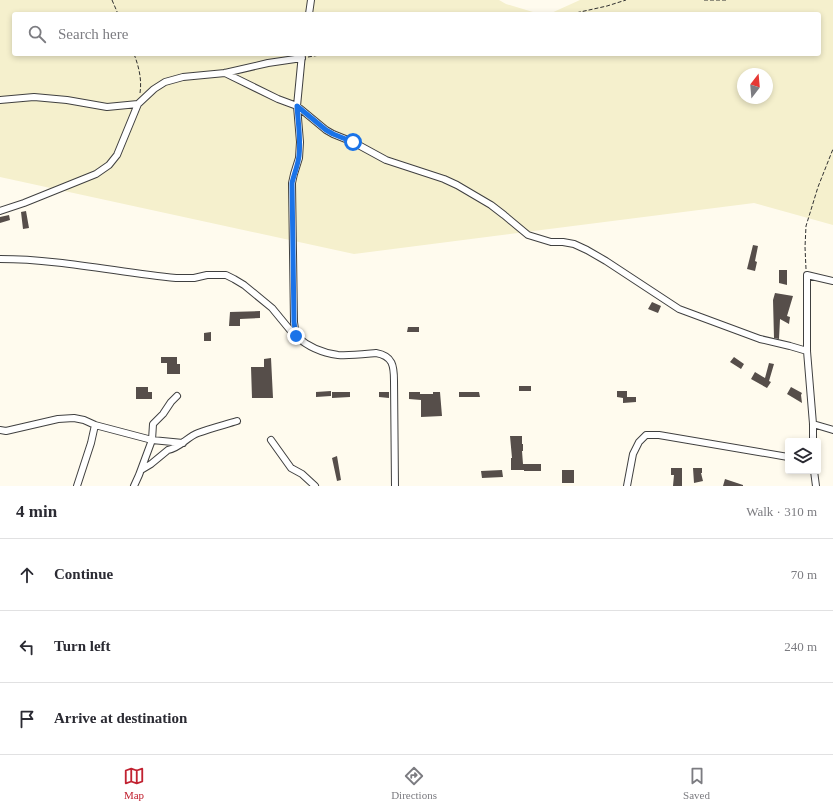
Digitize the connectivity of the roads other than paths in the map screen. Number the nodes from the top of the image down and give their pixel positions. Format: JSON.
{"nodes":[{"id":1,"x":311,"y":0,"type":"edge"},
{"id":2,"x":309,"y":12,"type":"edge"},
{"id":3,"x":302,"y":56,"type":"edge"},
{"id":4,"x":225,"y":73,"type":"junction"},
{"id":5,"x":0,"y":100,"type":"edge"},
{"id":6,"x":138,"y":104,"type":"junction"},
{"id":7,"x":297,"y":106,"type":"junction"},
{"id":8,"x":0,"y":212,"type":"edge"},
{"id":9,"x":0,"y":259,"type":"edge"},
{"id":10,"x":833,"y":281,"type":"edge"},
{"id":11,"x":296,"y":336,"type":"junction"},
{"id":12,"x":806,"y":351,"type":"junction"},
{"id":13,"x":178,"y":396,"type":"dead end"},
{"id":14,"x":237,"y":421,"type":"dead end"},
{"id":15,"x":95,"y":424,"type":"junction"},
{"id":16,"x":813,"y":424,"type":"junction"},
{"id":17,"x":0,"y":430,"type":"edge"},
{"id":18,"x":833,"y":430,"type":"edge"},
{"id":19,"x":813,"y":438,"type":"edge"},
{"id":20,"x":152,"y":440,"type":"junction"},
{"id":21,"x":271,"y":440,"type":"dead end"},
{"id":22,"x":183,"y":443,"type":"junction"},
{"id":23,"x":785,"y":456,"type":"edge"},
{"id":24,"x":141,"y":470,"type":"junction"},
{"id":25,"x":814,"y":474,"type":"edge"},
{"id":26,"x":77,"y":486,"type":"edge"},
{"id":27,"x":134,"y":486,"type":"edge"},
{"id":28,"x":315,"y":486,"type":"edge"},
{"id":29,"x":395,"y":486,"type":"edge"},
{"id":30,"x":627,"y":486,"type":"edge"},
{"id":31,"x":816,"y":486,"type":"edge"}],
"edges":[{"from":1,"to":2,"type":"street"},
{"from":3,"to":4,"type":"street"},
{"from":3,"to":7,"type":"street"},
{"from":4,"to":6,"type":"street"},
{"from":4,"to":7,"type":"street"},
{"from":5,"to":6,"type":"street"},
{"from":6,"to":8,"type":"street"},
{"from":7,"to":11,"type":"street"},
{"from":7,"to":12,"type":"street"},
{"from":9,"to":11,"type":"street"},
{"from":10,"to":12,"type":"street"},
{"from":11,"to":29,"type":"street"},
{"from":12,"to":16,"type":"street"},
{"from":13,"to":20,"type":"street"},
{"from":14,"to":22,"type":"street"},
{"from":15,"to":17,"type":"street"},
{"from":15,"to":20,"type":"street"},
{"from":15,"to":26,"type":"street"},
{"from":16,"to":18,"type":"street"},
{"from":16,"to":19,"type":"street"},
{"from":20,"to":22,"type":"street"},
{"from":20,"to":24,"type":"street"},
{"from":21,"to":28,"type":"street"},
{"from":22,"to":24,"type":"street"},
{"from":23,"to":30,"type":"street"},
{"from":24,"to":27,"type":"street"},
{"from":25,"to":31,"type":"street"}]}
